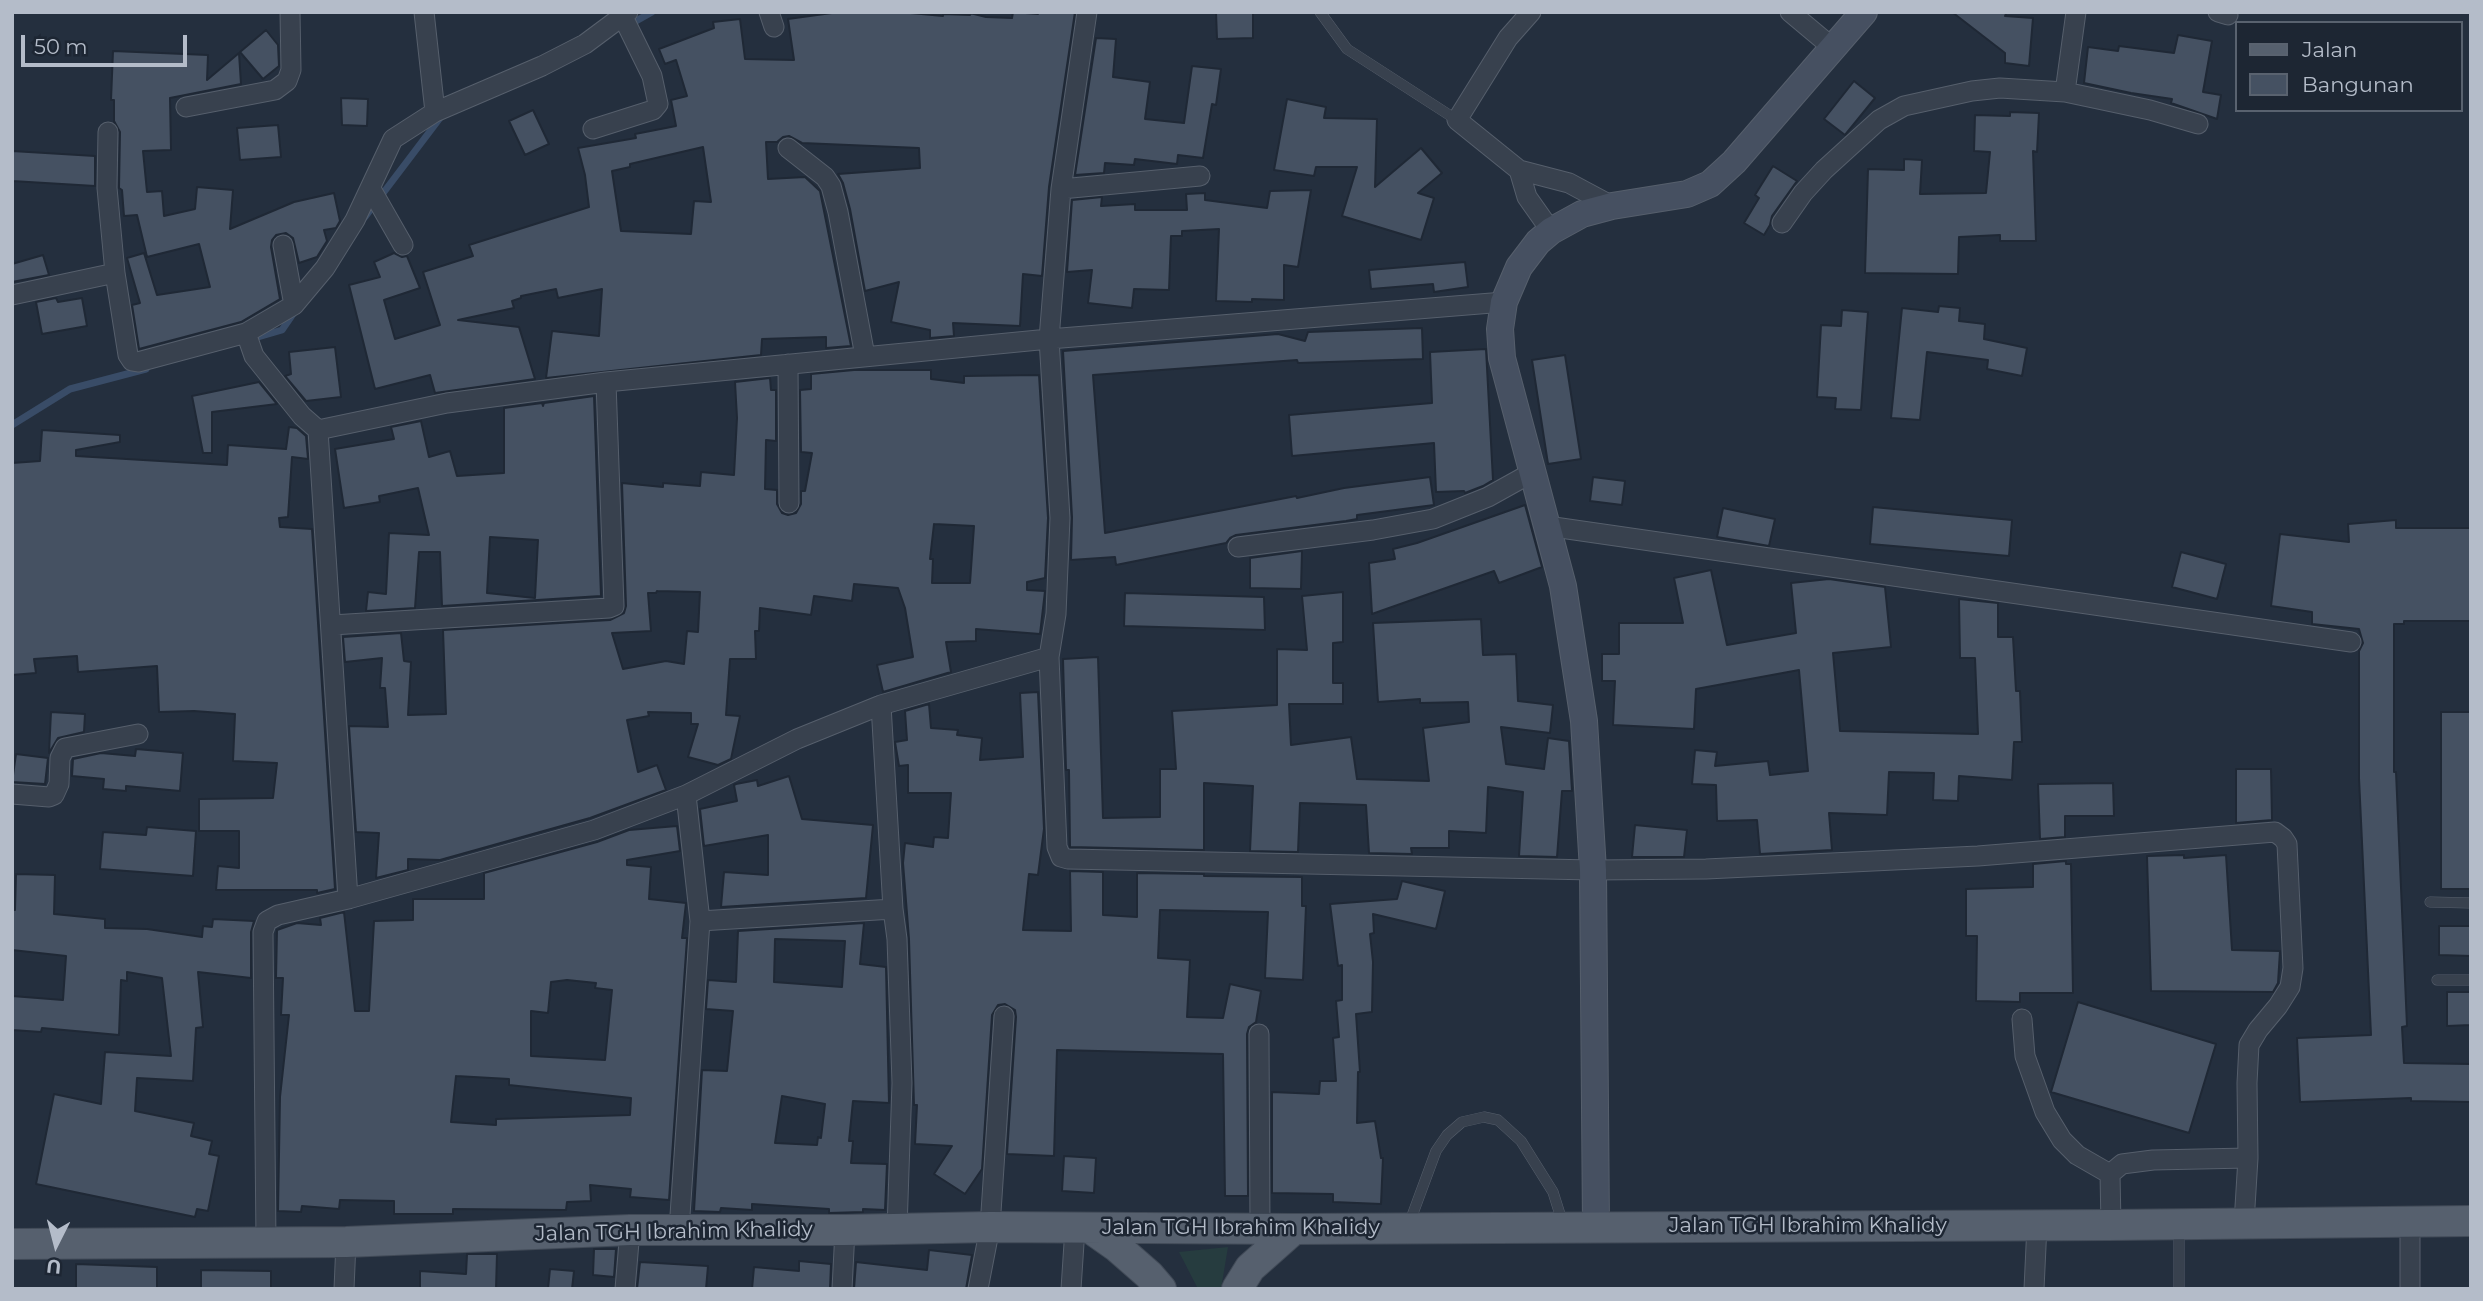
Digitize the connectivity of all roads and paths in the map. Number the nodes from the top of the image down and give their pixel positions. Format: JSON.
{"nodes":[{"id":1,"x":290,"y":12,"type":"edge"},
{"id":2,"x":424,"y":12,"type":"edge"},
{"id":3,"x":1087,"y":12,"type":"edge"},
{"id":4,"x":1320,"y":12,"type":"edge"},
{"id":5,"x":1531,"y":12,"type":"edge"},
{"id":6,"x":1790,"y":12,"type":"edge"},
{"id":7,"x":1864,"y":12,"type":"edge"},
{"id":8,"x":2076,"y":12,"type":"edge"},
{"id":9,"x":628,"y":23,"type":"edge"},
{"id":10,"x":1833,"y":48,"type":"junction"},
{"id":11,"x":2065,"y":92,"type":"junction"},
{"id":12,"x":186,"y":107,"type":"dead end"},
{"id":13,"x":435,"y":112,"type":"junction"},
{"id":14,"x":1457,"y":120,"type":"junction"},
{"id":15,"x":2198,"y":124,"type":"dead end"},
{"id":16,"x":593,"y":129,"type":"dead end"},
{"id":17,"x":108,"y":132,"type":"dead end"},
{"id":18,"x":788,"y":148,"type":"dead end"},
{"id":19,"x":1519,"y":170,"type":"junction"},
{"id":20,"x":1200,"y":176,"type":"dead end"},
{"id":21,"x":1061,"y":188,"type":"junction"},
{"id":22,"x":378,"y":201,"type":"junction"},
{"id":23,"x":1612,"y":206,"type":"junction"},
{"id":24,"x":1782,"y":223,"type":"dead end"},
{"id":25,"x":1545,"y":237,"type":"junction"},
{"id":26,"x":284,"y":245,"type":"dead end"},
{"id":27,"x":403,"y":245,"type":"dead end"},
{"id":28,"x":115,"y":273,"type":"junction"},
{"id":29,"x":12,"y":295,"type":"edge"},
{"id":30,"x":1504,"y":302,"type":"junction"},
{"id":31,"x":294,"y":305,"type":"junction"},
{"id":32,"x":1048,"y":339,"type":"junction"},
{"id":33,"x":250,"y":342,"type":"junction"},
{"id":34,"x":865,"y":356,"type":"junction"},
{"id":35,"x":788,"y":364,"type":"junction"},
{"id":36,"x":606,"y":382,"type":"junction"},
{"id":37,"x":318,"y":430,"type":"junction"},
{"id":38,"x":1533,"y":472,"type":"junction"},
{"id":39,"x":789,"y":503,"type":"dead end"},
{"id":40,"x":1548,"y":526,"type":"junction"},
{"id":41,"x":1238,"y":547,"type":"dead end"},
{"id":42,"x":332,"y":625,"type":"junction"},
{"id":43,"x":2351,"y":642,"type":"dead end"},
{"id":44,"x":1049,"y":657,"type":"junction"},
{"id":45,"x":881,"y":705,"type":"junction"},
{"id":46,"x":138,"y":734,"type":"dead end"},
{"id":47,"x":12,"y":794,"type":"edge"},
{"id":48,"x":686,"y":795,"type":"junction"},
{"id":49,"x":1593,"y":870,"type":"junction"},
{"id":50,"x":348,"y":899,"type":"junction"},
{"id":51,"x":2430,"y":902,"type":"dead end"},
{"id":52,"x":2471,"y":903,"type":"edge"},
{"id":53,"x":893,"y":909,"type":"junction"},
{"id":54,"x":699,"y":921,"type":"junction"},
{"id":55,"x":2437,"y":980,"type":"dead end"},
{"id":56,"x":2471,"y":980,"type":"edge"},
{"id":57,"x":1004,"y":1016,"type":"dead end"},
{"id":58,"x":2022,"y":1019,"type":"dead end"},
{"id":59,"x":1259,"y":1034,"type":"dead end"},
{"id":60,"x":2248,"y":1158,"type":"junction"},
{"id":61,"x":2110,"y":1174,"type":"junction"},
{"id":62,"x":2471,"y":1221,"type":"edge"},
{"id":63,"x":2410,"y":1222,"type":"junction"},
{"id":64,"x":2244,"y":1223,"type":"junction"},
{"id":65,"x":2179,"y":1224,"type":"junction"},
{"id":66,"x":2037,"y":1225,"type":"junction"},
{"id":67,"x":2111,"y":1225,"type":"junction"},
{"id":68,"x":1564,"y":1226,"type":"junction"},
{"id":69,"x":1596,"y":1226,"type":"junction"},
{"id":70,"x":990,"y":1227,"type":"junction"},
{"id":71,"x":1408,"y":1227,"type":"junction"},
{"id":72,"x":1082,"y":1228,"type":"junction"},
{"id":73,"x":1260,"y":1228,"type":"junction"},
{"id":74,"x":1294,"y":1228,"type":"junction"},
{"id":75,"x":897,"y":1229,"type":"junction"},
{"id":76,"x":631,"y":1230,"type":"junction"},
{"id":77,"x":678,"y":1230,"type":"junction"},
{"id":78,"x":845,"y":1230,"type":"junction"},
{"id":79,"x":266,"y":1242,"type":"junction"},
{"id":80,"x":346,"y":1242,"type":"junction"},
{"id":81,"x":12,"y":1244,"type":"edge"},
{"id":82,"x":344,"y":1289,"type":"edge"},
{"id":83,"x":625,"y":1289,"type":"edge"},
{"id":84,"x":842,"y":1289,"type":"edge"},
{"id":85,"x":978,"y":1289,"type":"edge"},
{"id":86,"x":1071,"y":1289,"type":"edge"},
{"id":87,"x":1161,"y":1289,"type":"edge"},
{"id":88,"x":1237,"y":1289,"type":"edge"},
{"id":89,"x":2034,"y":1289,"type":"edge"},
{"id":90,"x":2179,"y":1289,"type":"edge"},
{"id":91,"x":2410,"y":1289,"type":"edge"}],
"edges":[{"from":1,"to":12,"type":"street"},
{"from":2,"to":13,"type":"street"},
{"from":3,"to":21,"type":"street"},
{"from":4,"to":14,"type":"lane"},
{"from":5,"to":14,"type":"street"},
{"from":6,"to":10,"type":"street"},
{"from":7,"to":10,"type":"street"},
{"from":8,"to":11,"type":"street"},
{"from":9,"to":13,"type":"street"},
{"from":9,"to":16,"type":"street"},
{"from":10,"to":23,"type":"street"},
{"from":11,"to":15,"type":"street"},
{"from":11,"to":24,"type":"street"},
{"from":13,"to":22,"type":"street"},
{"from":14,"to":19,"type":"street"},
{"from":17,"to":28,"type":"street"},
{"from":18,"to":34,"type":"street"},
{"from":19,"to":23,"type":"street"},
{"from":19,"to":25,"type":"street"},
{"from":20,"to":21,"type":"street"},
{"from":21,"to":32,"type":"street"},
{"from":22,"to":27,"type":"street"},
{"from":22,"to":31,"type":"street"},
{"from":23,"to":25,"type":"street"},
{"from":25,"to":30,"type":"street"},
{"from":26,"to":31,"type":"street"},
{"from":28,"to":29,"type":"street"},
{"from":28,"to":33,"type":"street"},
{"from":30,"to":32,"type":"street"},
{"from":30,"to":38,"type":"street"},
{"from":31,"to":33,"type":"street"},
{"from":32,"to":34,"type":"street"},
{"from":32,"to":44,"type":"street"},
{"from":33,"to":37,"type":"street"},
{"from":34,"to":35,"type":"street"},
{"from":35,"to":36,"type":"street"},
{"from":35,"to":39,"type":"street"},
{"from":36,"to":37,"type":"street"},
{"from":36,"to":42,"type":"street"},
{"from":37,"to":42,"type":"street"},
{"from":38,"to":40,"type":"street"},
{"from":38,"to":41,"type":"street"},
{"from":40,"to":43,"type":"street"},
{"from":40,"to":49,"type":"street"},
{"from":42,"to":50,"type":"street"},
{"from":44,"to":45,"type":"street"},
{"from":44,"to":49,"type":"street"},
{"from":45,"to":48,"type":"street"},
{"from":45,"to":53,"type":"street"},
{"from":46,"to":47,"type":"street"},
{"from":48,"to":50,"type":"street"},
{"from":48,"to":54,"type":"street"},
{"from":49,"to":60,"type":"street"},
{"from":49,"to":69,"type":"street"},
{"from":50,"to":79,"type":"street"},
{"from":51,"to":52,"type":"lane"},
{"from":53,"to":54,"type":"street"},
{"from":53,"to":75,"type":"street"},
{"from":54,"to":77,"type":"street"},
{"from":55,"to":56,"type":"lane"},
{"from":57,"to":70,"type":"street"},
{"from":58,"to":61,"type":"street"},
{"from":59,"to":73,"type":"street"},
{"from":60,"to":61,"type":"street"},
{"from":60,"to":64,"type":"street"},
{"from":61,"to":67,"type":"street"},
{"from":62,"to":63,"type":"main road","name":"Jalan TGH Ibrahim Khalidy"},
{"from":63,"to":64,"type":"main road","name":"Jalan TGH Ibrahim Khalidy"},
{"from":63,"to":91,"type":"street"},
{"from":64,"to":65,"type":"main road","name":"Jalan TGH Ibrahim Khalidy"},
{"from":65,"to":67,"type":"main road","name":"Jalan TGH Ibrahim Khalidy"},
{"from":65,"to":90,"type":"lane"},
{"from":66,"to":67,"type":"main road","name":"Jalan TGH Ibrahim Khalidy"},
{"from":66,"to":69,"type":"main road","name":"Jalan TGH Ibrahim Khalidy"},
{"from":66,"to":89,"type":"street"},
{"from":68,"to":69,"type":"main road","name":"Jalan TGH Ibrahim Khalidy"},
{"from":68,"to":71,"type":"main road","name":"Jalan TGH Ibrahim Khalidy"},
{"from":68,"to":71,"type":"lane"},
{"from":70,"to":72,"type":"main road","name":"Jalan TGH Ibrahim Khalidy"},
{"from":70,"to":75,"type":"main road","name":"Jalan TGH Ibrahim Khalidy"},
{"from":70,"to":85,"type":"street"},
{"from":71,"to":74,"type":"main road","name":"Jalan TGH Ibrahim Khalidy"},
{"from":72,"to":73,"type":"main road","name":"Jalan TGH Ibrahim Khalidy"},
{"from":72,"to":86,"type":"street"},
{"from":72,"to":87,"type":"main road"},
{"from":73,"to":74,"type":"main road","name":"Jalan TGH Ibrahim Khalidy"},
{"from":74,"to":88,"type":"main road"},
{"from":75,"to":78,"type":"main road","name":"Jalan TGH Ibrahim Khalidy"},
{"from":76,"to":77,"type":"main road","name":"Jalan TGH Ibrahim Khalidy"},
{"from":76,"to":80,"type":"main road","name":"Jalan TGH Ibrahim Khalidy"},
{"from":76,"to":83,"type":"street"},
{"from":77,"to":78,"type":"main road","name":"Jalan TGH Ibrahim Khalidy"},
{"from":78,"to":84,"type":"street"},
{"from":79,"to":80,"type":"main road","name":"Jalan TGH Ibrahim Khalidy"},
{"from":79,"to":81,"type":"main road","name":"Jalan TGH Ibrahim Khalidy"},
{"from":80,"to":82,"type":"street"}]}
